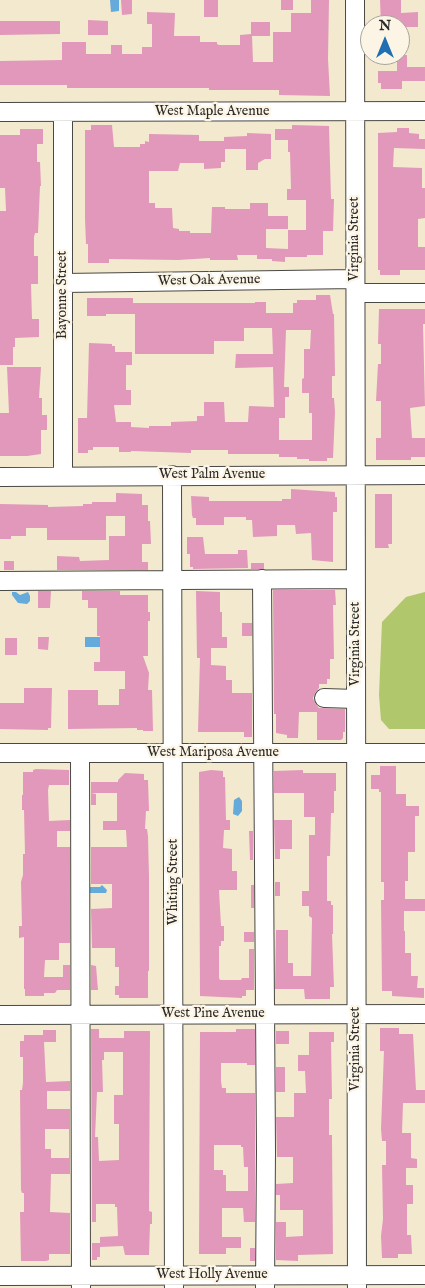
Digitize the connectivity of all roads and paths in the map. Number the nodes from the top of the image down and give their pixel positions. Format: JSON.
{"nodes":[{"id":1,"x":355,"y":0,"type":"edge"},
{"id":2,"x":355,"y":111,"type":"junction"},
{"id":3,"x":425,"y":111,"type":"edge"},
{"id":4,"x":0,"y":112,"type":"edge"},
{"id":5,"x":62,"y":113,"type":"junction"},
{"id":6,"x":63,"y":283,"type":"junction"},
{"id":7,"x":356,"y":286,"type":"junction"},
{"id":8,"x":425,"y":293,"type":"edge"},
{"id":9,"x":172,"y":475,"type":"junction"},
{"id":10,"x":355,"y":475,"type":"junction"},
{"id":11,"x":425,"y":475,"type":"edge"},
{"id":12,"x":63,"y":476,"type":"junction"},
{"id":13,"x":0,"y":477,"type":"edge"},
{"id":14,"x":262,"y":579,"type":"junction"},
{"id":15,"x":356,"y":579,"type":"junction"},
{"id":16,"x":174,"y":580,"type":"junction"},
{"id":17,"x":0,"y":581,"type":"edge"},
{"id":18,"x":324,"y":698,"type":"dead end"},
{"id":19,"x":356,"y":699,"type":"junction"},
{"id":20,"x":425,"y":753,"type":"edge"},
{"id":21,"x":0,"y":754,"type":"edge"},
{"id":22,"x":80,"y":754,"type":"junction"},
{"id":23,"x":173,"y":754,"type":"junction"},
{"id":24,"x":264,"y":754,"type":"junction"},
{"id":25,"x":356,"y":754,"type":"junction"},
{"id":26,"x":0,"y":1014,"type":"edge"},
{"id":27,"x":265,"y":1014,"type":"junction"},
{"id":28,"x":356,"y":1014,"type":"junction"},
{"id":29,"x":425,"y":1014,"type":"edge"},
{"id":30,"x":81,"y":1015,"type":"junction"},
{"id":31,"x":174,"y":1015,"type":"junction"},
{"id":32,"x":425,"y":1275,"type":"edge"},
{"id":33,"x":0,"y":1276,"type":"edge"},
{"id":34,"x":174,"y":1281,"type":"edge"},
{"id":35,"x":81,"y":1282,"type":"edge"},
{"id":36,"x":265,"y":1282,"type":"edge"},
{"id":37,"x":357,"y":1282,"type":"edge"}],
"edges":[{"from":1,"to":2,"type":"street","name":"Virginia Street"},
{"from":2,"to":3,"type":"street","name":"West Maple Avenue"},
{"from":2,"to":5,"type":"street","name":"West Maple Avenue"},
{"from":2,"to":7,"type":"street","name":"Virginia Street"},
{"from":4,"to":5,"type":"street","name":"West Maple Avenue"},
{"from":5,"to":6,"type":"street","name":"Bayonne Street"},
{"from":6,"to":7,"type":"street","name":"West Oak Avenue"},
{"from":6,"to":12,"type":"street","name":"Bayonne Street"},
{"from":7,"to":8,"type":"street","name":"West Oak Avenue"},
{"from":7,"to":10,"type":"street","name":"Virginia Street"},
{"from":9,"to":10,"type":"street","name":"West Palm Avenue"},
{"from":9,"to":12,"type":"street","name":"West Palm Avenue"},
{"from":9,"to":16,"type":"street","name":"Whiting Street"},
{"from":10,"to":11,"type":"street","name":"West Palm Avenue"},
{"from":10,"to":15,"type":"street","name":"Virginia Street"},
{"from":12,"to":13,"type":"street","name":"West Palm Avenue"},
{"from":14,"to":15,"type":"street"},
{"from":14,"to":16,"type":"street"},
{"from":14,"to":24,"type":"street"},
{"from":15,"to":19,"type":"street","name":"Virginia Street"},
{"from":16,"to":17,"type":"street"},
{"from":16,"to":23,"type":"street","name":"Whiting Street"},
{"from":18,"to":19,"type":"street"},
{"from":19,"to":25,"type":"street","name":"Virginia Street"},
{"from":20,"to":25,"type":"street","name":"West Mariposa Avenue"},
{"from":21,"to":22,"type":"street","name":"West Mariposa Avenue"},
{"from":22,"to":23,"type":"street","name":"West Mariposa Avenue"},
{"from":22,"to":30,"type":"street"},
{"from":23,"to":24,"type":"street","name":"West Mariposa Avenue"},
{"from":23,"to":31,"type":"street","name":"Whiting Street"},
{"from":24,"to":25,"type":"street","name":"West Mariposa Avenue"},
{"from":24,"to":27,"type":"street"},
{"from":25,"to":28,"type":"street","name":"Virginia Street"},
{"from":26,"to":30,"type":"street","name":"West Pine Avenue"},
{"from":27,"to":28,"type":"street","name":"West Pine Avenue"},
{"from":27,"to":31,"type":"street","name":"West Pine Avenue"},
{"from":27,"to":36,"type":"street"},
{"from":28,"to":29,"type":"street","name":"West Pine Avenue"},
{"from":28,"to":37,"type":"street","name":"Virginia Street"},
{"from":30,"to":31,"type":"street","name":"West Pine Avenue"},
{"from":30,"to":35,"type":"street"},
{"from":31,"to":34,"type":"street","name":"Whiting Street"},
{"from":32,"to":37,"type":"street","name":"West Holly Avenue"},
{"from":33,"to":35,"type":"street","name":"West Holly Avenue"},
{"from":34,"to":35,"type":"street","name":"West Holly Avenue"},
{"from":34,"to":36,"type":"street","name":"West Holly Avenue"},
{"from":36,"to":37,"type":"street","name":"West Holly Avenue"}]}
